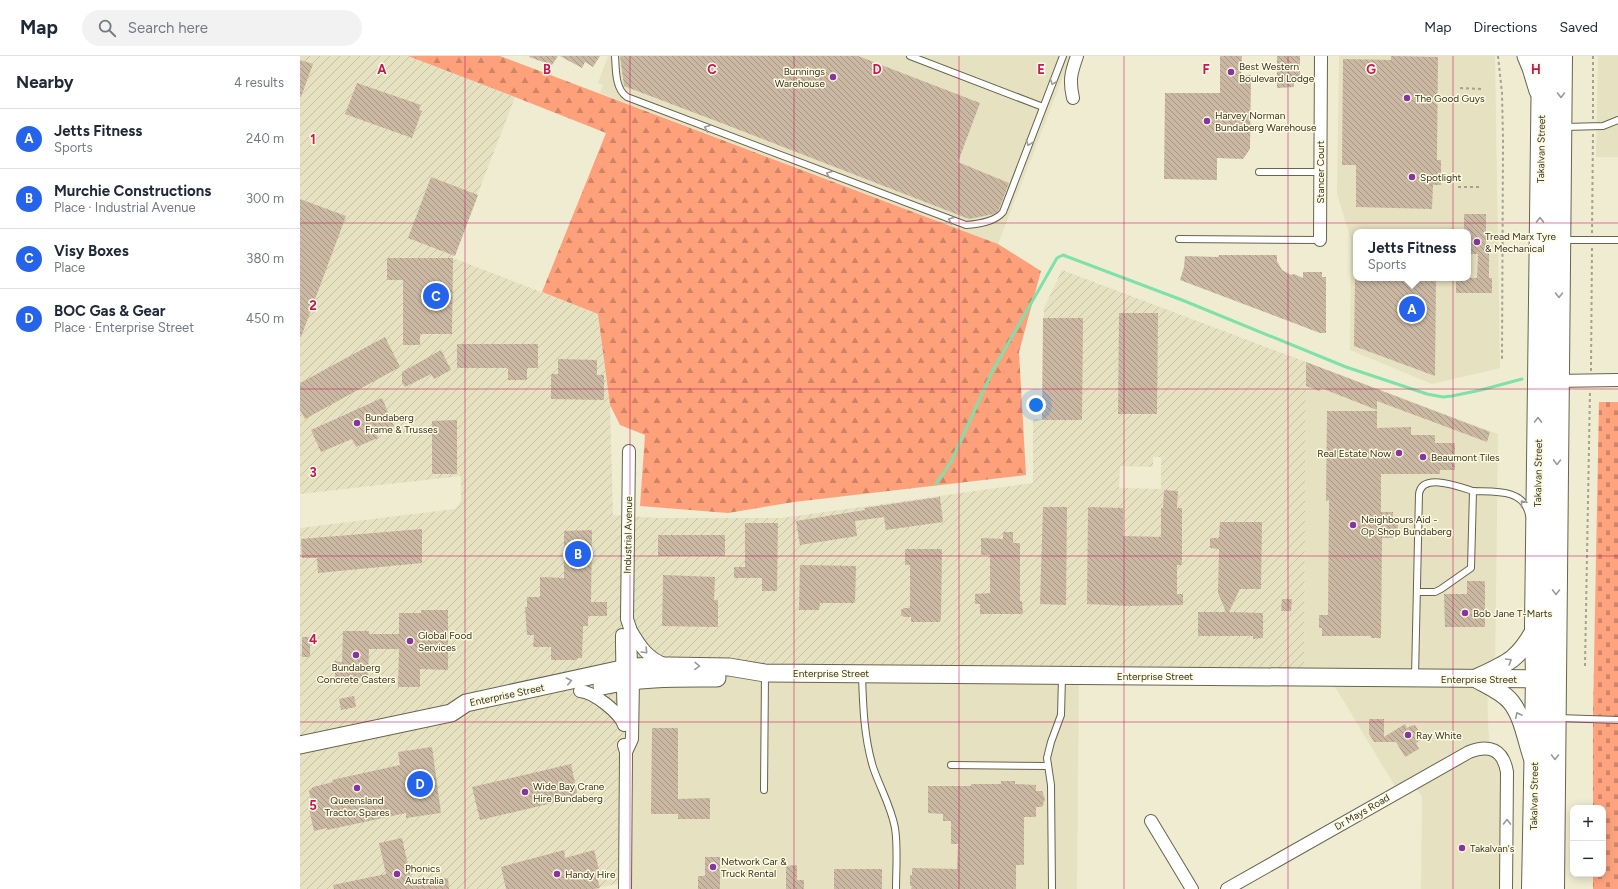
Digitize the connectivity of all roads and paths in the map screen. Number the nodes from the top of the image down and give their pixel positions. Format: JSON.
{"nodes":[{"id":1,"x":615,"y":56,"type":"edge"},
{"id":2,"x":910,"y":56,"type":"edge"},
{"id":3,"x":1063,"y":56,"type":"edge"},
{"id":4,"x":1078,"y":56,"type":"edge"},
{"id":5,"x":1320,"y":56,"type":"edge"},
{"id":6,"x":1498,"y":56,"type":"edge"},
{"id":7,"x":1526,"y":56,"type":"edge"},
{"id":8,"x":1594,"y":56,"type":"edge"},
{"id":9,"x":1559,"y":59,"type":"edge"},
{"id":10,"x":1460,"y":88,"type":"dead end"},
{"id":11,"x":1483,"y":89,"type":"dead end"},
{"id":12,"x":1073,"y":98,"type":"dead end"},
{"id":13,"x":1043,"y":107,"type":"junction"},
{"id":14,"x":1542,"y":113,"type":"junction"},
{"id":15,"x":1618,"y":120,"type":"edge"},
{"id":16,"x":1593,"y":126,"type":"junction"},
{"id":17,"x":1561,"y":127,"type":"junction"},
{"id":18,"x":1259,"y":172,"type":"dead end"},
{"id":19,"x":1320,"y":172,"type":"junction"},
{"id":20,"x":1458,"y":187,"type":"dead end"},
{"id":21,"x":1482,"y":187,"type":"dead end"},
{"id":22,"x":1179,"y":239,"type":"dead end"},
{"id":23,"x":1592,"y":239,"type":"junction"},
{"id":24,"x":1320,"y":240,"type":"joint"},
{"id":25,"x":1559,"y":240,"type":"junction"},
{"id":26,"x":1618,"y":240,"type":"edge"},
{"id":27,"x":1540,"y":303,"type":"junction"},
{"id":28,"x":1502,"y":360,"type":"dead end"},
{"id":29,"x":1590,"y":380,"type":"junction"},
{"id":30,"x":1618,"y":380,"type":"edge"},
{"id":31,"x":1548,"y":381,"type":"junction"},
{"id":32,"x":629,"y":451,"type":"dead end"},
{"id":33,"x":1473,"y":491,"type":"junction"},
{"id":34,"x":1529,"y":522,"type":"dead end"},
{"id":35,"x":1531,"y":548,"type":"dead end"},
{"id":36,"x":1536,"y":582,"type":"junction"},
{"id":37,"x":1416,"y":592,"type":"junction"},
{"id":38,"x":629,"y":623,"type":"junction"},
{"id":39,"x":1536,"y":627,"type":"junction"},
{"id":40,"x":1585,"y":666,"type":"dead end"},
{"id":41,"x":665,"y":672,"type":"junction"},
{"id":42,"x":760,"y":673,"type":"junction"},
{"id":43,"x":627,"y":674,"type":"junction"},
{"id":44,"x":862,"y":674,"type":"junction"},
{"id":45,"x":1062,"y":676,"type":"junction"},
{"id":46,"x":1474,"y":678,"type":"junction"},
{"id":47,"x":1414,"y":679,"type":"junction"},
{"id":48,"x":1546,"y":679,"type":"junction"},
{"id":49,"x":580,"y":691,"type":"junction"},
{"id":50,"x":632,"y":709,"type":"junction"},
{"id":51,"x":451,"y":713,"type":"junction"},
{"id":52,"x":1555,"y":718,"type":"junction"},
{"id":53,"x":1618,"y":720,"type":"edge"},
{"id":54,"x":624,"y":725,"type":"junction"},
{"id":55,"x":300,"y":745,"type":"edge"},
{"id":56,"x":626,"y":752,"type":"junction"},
{"id":57,"x":950,"y":765,"type":"dead end"},
{"id":58,"x":1534,"y":765,"type":"junction"},
{"id":59,"x":1048,"y":766,"type":"junction"},
{"id":60,"x":764,"y":790,"type":"dead end"},
{"id":61,"x":1151,"y":821,"type":"dead end"},
{"id":62,"x":625,"y":889,"type":"edge"},
{"id":63,"x":896,"y":889,"type":"edge"},
{"id":64,"x":1052,"y":889,"type":"edge"},
{"id":65,"x":1192,"y":889,"type":"edge"},
{"id":66,"x":1227,"y":889,"type":"edge"},
{"id":67,"x":1506,"y":889,"type":"edge"},
{"id":68,"x":1533,"y":889,"type":"edge"},
{"id":69,"x":1553,"y":889,"type":"edge"}],
"edges":[{"from":13,"to":1,"type":"lane","one_way":true},
{"from":2,"to":13,"type":"lane"},
{"from":3,"to":13,"type":"lane","one_way":true},
{"from":4,"to":12,"type":"street"},
{"from":5,"to":19,"type":"street","name":"Stancer Court"},
{"from":6,"to":28,"type":"path"},
{"from":7,"to":14,"type":"street"},
{"from":8,"to":16,"type":"path"},
{"from":9,"to":14,"type":"highway","name":"Takalvan Street"},
{"from":9,"to":17,"type":"highway","name":"Takalvan Street","one_way":true},
{"from":10,"to":11,"type":"path"},
{"from":27,"to":14,"type":"highway","name":"Takalvan Street","one_way":true},
{"from":15,"to":16,"type":"lane"},
{"from":16,"to":17,"type":"lane"},
{"from":16,"to":23,"type":"path"},
{"from":17,"to":25,"type":"highway","name":"Takalvan Street"},
{"from":18,"to":19,"type":"lane"},
{"from":19,"to":24,"type":"street","name":"Stancer Court"},
{"from":20,"to":21,"type":"path"},
{"from":22,"to":24,"type":"lane"},
{"from":23,"to":25,"type":"lane"},
{"from":23,"to":26,"type":"lane"},
{"from":23,"to":29,"type":"path"},
{"from":25,"to":27,"type":"highway"},
{"from":25,"to":31,"type":"highway","name":"Takalvan Street","one_way":true},
{"from":27,"to":31,"type":"highway","name":"Takalvan Street"},
{"from":29,"to":30,"type":"street"},
{"from":29,"to":31,"type":"street"},
{"from":29,"to":40,"type":"path"},
{"from":36,"to":31,"type":"highway","name":"Takalvan Street","one_way":true},
{"from":31,"to":48,"type":"highway","name":"Takalvan Street","one_way":true},
{"from":32,"to":38,"type":"street","name":"Industrial Avenue"},
{"from":34,"to":33,"type":"lane","one_way":true},
{"from":33,"to":37,"type":"lane"},
{"from":33,"to":37,"type":"lane"},
{"from":35,"to":36,"type":"lane"},
{"from":36,"to":39,"type":"highway","name":"Takalvan Street"},
{"from":37,"to":47,"type":"lane"},
{"from":38,"to":41,"type":"street","one_way":true},
{"from":38,"to":43,"type":"street","name":"Industrial Avenue"},
{"from":46,"to":39,"type":"street","one_way":true},
{"from":39,"to":48,"type":"highway","name":"Takalvan Street"},
{"from":41,"to":42,"type":"street","name":"Enterprise Street"},
{"from":41,"to":43,"type":"street","name":"Enterprise Street"},
{"from":41,"to":50,"type":"street"},
{"from":42,"to":44,"type":"street","name":"Enterprise Street"},
{"from":42,"to":60,"type":"lane"},
{"from":43,"to":49,"type":"street","name":"Enterprise Street"},
{"from":43,"to":50,"type":"street","name":"Industrial Avenue"},
{"from":51,"to":43,"type":"street","name":"Enterprise Street","one_way":true},
{"from":43,"to":54,"type":"street","name":"Industrial Avenue"},
{"from":44,"to":45,"type":"street","name":"Enterprise Street"},
{"from":44,"to":63,"type":"lane"},
{"from":45,"to":47,"type":"street","name":"Enterprise Street"},
{"from":45,"to":59,"type":"lane"},
{"from":46,"to":47,"type":"street","name":"Enterprise Street"},
{"from":46,"to":48,"type":"street","name":"Enterprise Street"},
{"from":58,"to":46,"type":"street","one_way":true},
{"from":48,"to":52,"type":"highway","name":"Takalvan Street"},
{"from":48,"to":58,"type":"highway","name":"Takalvan Street"},
{"from":49,"to":51,"type":"street","name":"Enterprise Street"},
{"from":49,"to":54,"type":"street"},
{"from":50,"to":56,"type":"street","name":"Industrial Avenue"},
{"from":51,"to":55,"type":"street","name":"Enterprise Street"},
{"from":52,"to":53,"type":"lane"},
{"from":52,"to":69,"type":"highway","name":"Takalvan Street","one_way":true},
{"from":54,"to":56,"type":"street","name":"Industrial Avenue"},
{"from":56,"to":62,"type":"street","name":"Industrial Avenue"},
{"from":57,"to":59,"type":"lane"},
{"from":58,"to":68,"type":"highway","name":"Takalvan Street"},
{"from":59,"to":64,"type":"lane"},
{"from":61,"to":65,"type":"street"},
{"from":67,"to":66,"type":"street","name":"Dr Mays Road","one_way":true}]}
